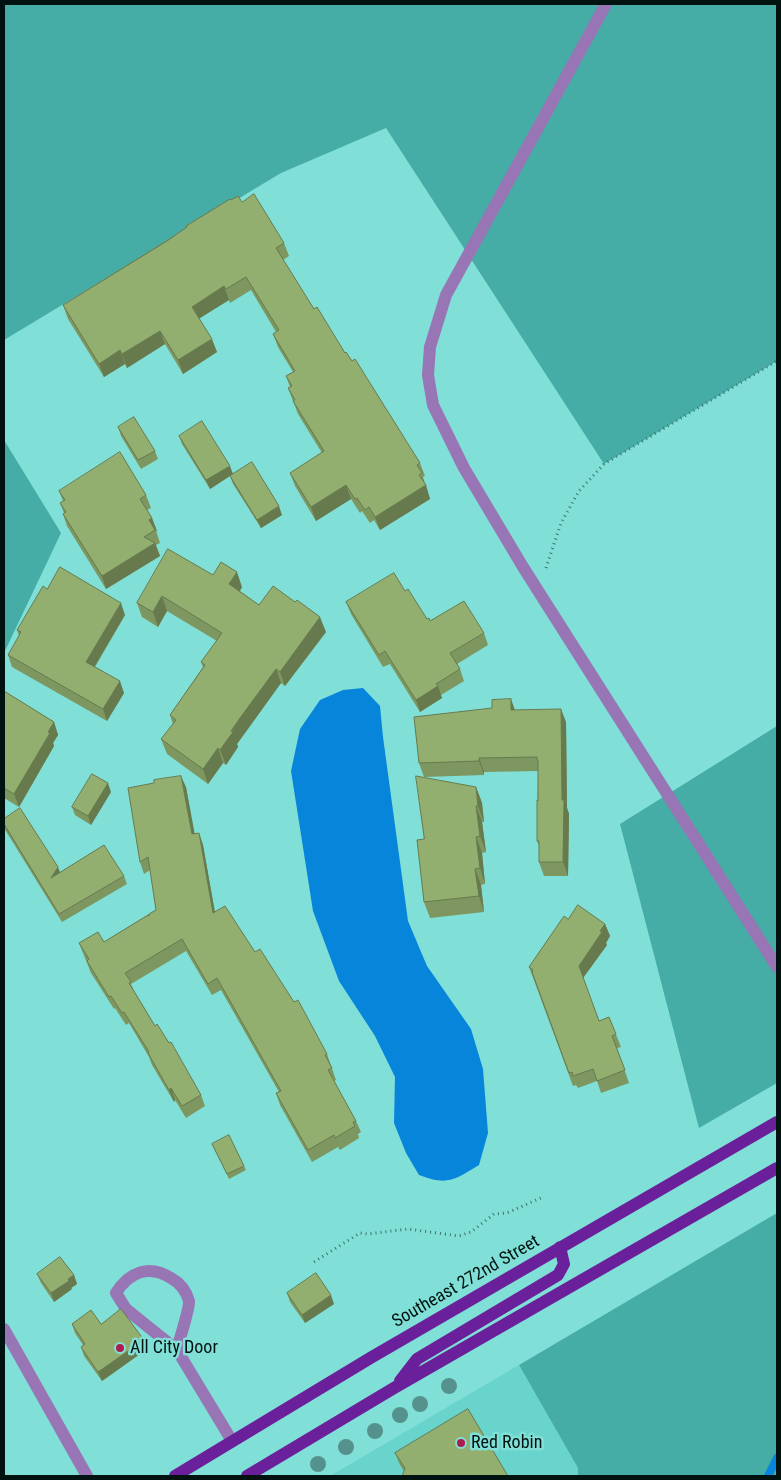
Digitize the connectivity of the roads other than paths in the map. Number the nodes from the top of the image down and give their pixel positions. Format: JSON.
{"nodes":[{"id":1,"x":606,"y":4,"type":"edge"},
{"id":2,"x":777,"y":967,"type":"edge"},
{"id":3,"x":777,"y":1122,"type":"edge"},
{"id":4,"x":777,"y":1168,"type":"edge"},
{"id":5,"x":560,"y":1247,"type":"junction"},
{"id":6,"x":4,"y":1329,"type":"edge"},
{"id":7,"x":177,"y":1350,"type":"junction"},
{"id":8,"x":394,"y":1388,"type":"junction"},
{"id":9,"x":232,"y":1441,"type":"junction"},
{"id":10,"x":87,"y":1476,"type":"edge"},
{"id":11,"x":175,"y":1476,"type":"edge"},
{"id":12,"x":247,"y":1476,"type":"edge"}],
"edges":[{"from":1,"to":2,"type":"lane"},
{"from":3,"to":5,"type":"main road","name":"Southeast 272nd Street"},
{"from":4,"to":8,"type":"main road"},
{"from":5,"to":8,"type":"main road"},
{"from":5,"to":9,"type":"main road","name":"Southeast 272nd Street"},
{"from":6,"to":10,"type":"lane"},
{"from":7,"to":7,"type":"lane"},
{"from":7,"to":9,"type":"lane"},
{"from":8,"to":12,"type":"main road"},
{"from":9,"to":11,"type":"main road","name":"Southeast 272nd Street"}]}
